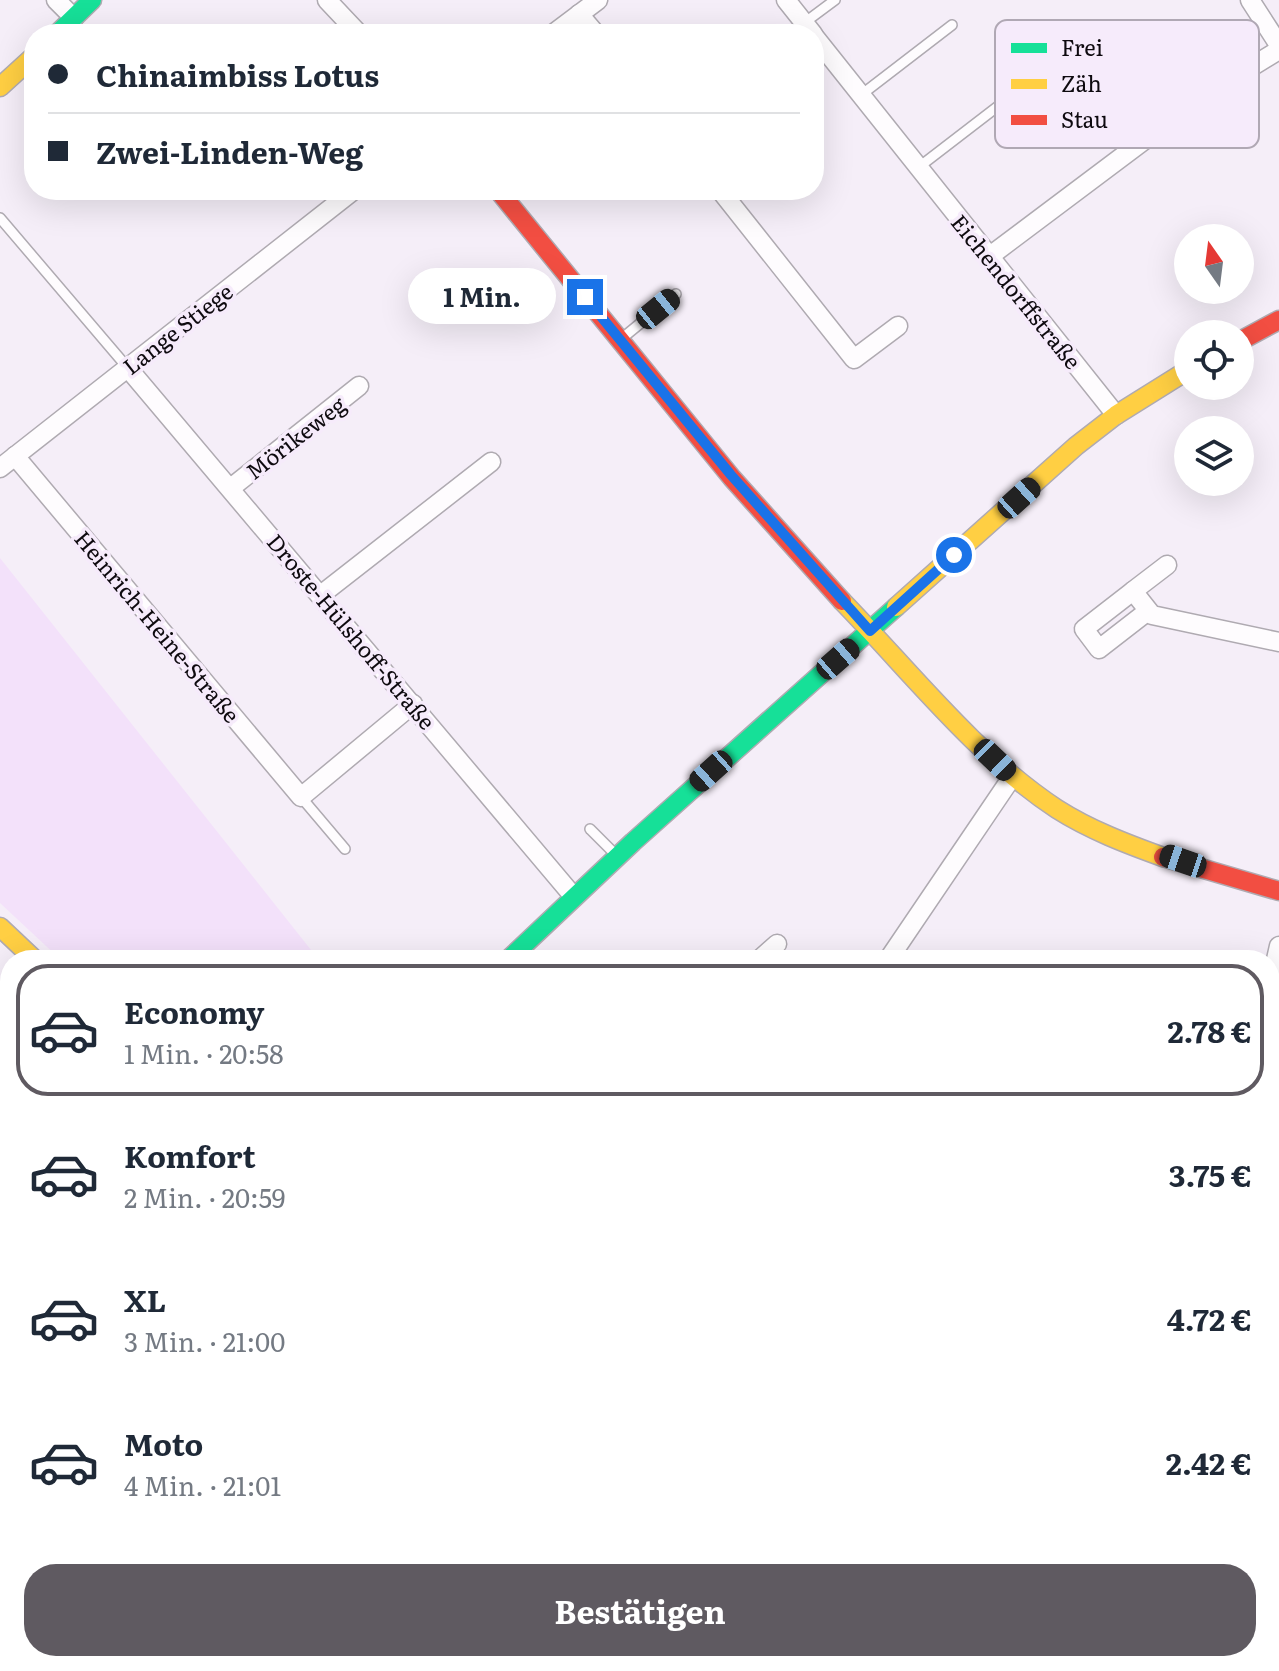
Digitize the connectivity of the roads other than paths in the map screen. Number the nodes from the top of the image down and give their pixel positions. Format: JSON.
{"nodes":[{"id":1,"x":56,"y":0,"type":"edge"},
{"id":2,"x":92,"y":0,"type":"edge"},
{"id":3,"x":327,"y":0,"type":"edge"},
{"id":4,"x":598,"y":0,"type":"edge"},
{"id":5,"x":786,"y":0,"type":"edge"},
{"id":6,"x":835,"y":0,"type":"edge"},
{"id":7,"x":1250,"y":0,"type":"edge"},
{"id":8,"x":579,"y":14,"type":"junction"},
{"id":9,"x":74,"y":18,"type":"junction"},
{"id":10,"x":68,"y":24,"type":"edge"},
{"id":11,"x":350,"y":24,"type":"edge"},
{"id":12,"x":566,"y":24,"type":"edge"},
{"id":13,"x":588,"y":24,"type":"edge"},
{"id":14,"x":805,"y":24,"type":"edge"},
{"id":15,"x":816,"y":24,"type":"edge"},
{"id":16,"x":952,"y":25,"type":"dead end"},
{"id":17,"x":1279,"y":48,"type":"edge"},
{"id":18,"x":824,"y":49,"type":"edge"},
{"id":19,"x":1259,"y":61,"type":"edge"},
{"id":20,"x":24,"y":65,"type":"edge"},
{"id":21,"x":0,"y":87,"type":"edge"},
{"id":22,"x":861,"y":95,"type":"junction"},
{"id":23,"x":995,"y":109,"type":"edge"},
{"id":24,"x":1134,"y":148,"type":"edge"},
{"id":25,"x":919,"y":167,"type":"junction"},
{"id":26,"x":341,"y":200,"type":"edge"},
{"id":27,"x":506,"y":200,"type":"edge"},
{"id":28,"x":728,"y":200,"type":"edge"},
{"id":29,"x":0,"y":218,"type":"edge"},
{"id":30,"x":990,"y":256,"type":"junction"},
{"id":31,"x":676,"y":294,"type":"dead end"},
{"id":32,"x":1279,"y":320,"type":"edge"},
{"id":33,"x":898,"y":326,"type":"dead end"},
{"id":34,"x":1254,"y":333,"type":"edge"},
{"id":35,"x":620,"y":340,"type":"junction"},
{"id":36,"x":127,"y":367,"type":"junction"},
{"id":37,"x":1174,"y":379,"type":"edge"},
{"id":38,"x":359,"y":386,"type":"dead end"},
{"id":39,"x":1116,"y":415,"type":"junction"},
{"id":40,"x":15,"y":456,"type":"junction"},
{"id":41,"x":491,"y":462,"type":"dead end"},
{"id":42,"x":0,"y":468,"type":"edge"},
{"id":43,"x":232,"y":487,"type":"junction"},
{"id":44,"x":1167,"y":565,"type":"dead end"},
{"id":45,"x":1133,"y":591,"type":"junction"},
{"id":46,"x":322,"y":594,"type":"junction"},
{"id":47,"x":1148,"y":611,"type":"junction"},
{"id":48,"x":870,"y":631,"type":"junction"},
{"id":49,"x":1279,"y":642,"type":"edge"},
{"id":50,"x":413,"y":704,"type":"junction"},
{"id":51,"x":1012,"y":777,"type":"junction"},
{"id":52,"x":301,"y":797,"type":"junction"},
{"id":53,"x":590,"y":829,"type":"dead end"},
{"id":54,"x":345,"y":849,"type":"dead end"},
{"id":55,"x":617,"y":856,"type":"junction"},
{"id":56,"x":1279,"y":891,"type":"edge"},
{"id":57,"x":574,"y":897,"type":"junction"},
{"id":58,"x":0,"y":927,"type":"edge"},
{"id":59,"x":777,"y":944,"type":"dead end"},
{"id":60,"x":24,"y":950,"type":"edge"},
{"id":61,"x":518,"y":950,"type":"edge"},
{"id":62,"x":770,"y":950,"type":"edge"},
{"id":63,"x":895,"y":950,"type":"edge"}],
"edges":[{"from":1,"to":9,"type":"street"},
{"from":2,"to":9,"type":"street"},
{"from":3,"to":11,"type":"street"},
{"from":4,"to":8,"type":"street"},
{"from":5,"to":14,"type":"street","name":"Eichendorffstraße"},
{"from":6,"to":15,"type":"lane"},
{"from":7,"to":17,"type":"street"},
{"from":8,"to":12,"type":"street"},
{"from":8,"to":13,"type":"street"},
{"from":9,"to":10,"type":"street"},
{"from":16,"to":22,"type":"lane"},
{"from":17,"to":19,"type":"street"},
{"from":18,"to":22,"type":"street","name":"Eichendorffstraße"},
{"from":20,"to":21,"type":"street"},
{"from":22,"to":25,"type":"street","name":"Eichendorffstraße"},
{"from":23,"to":25,"type":"lane"},
{"from":24,"to":30,"type":"street"},
{"from":25,"to":30,"type":"street","name":"Eichendorffstraße"},
{"from":26,"to":36,"type":"street","name":"Lange Stiege"},
{"from":27,"to":35,"type":"street"},
{"from":28,"to":33,"type":"street"},
{"from":29,"to":36,"type":"lane"},
{"from":30,"to":39,"type":"street","name":"Eichendorffstraße"},
{"from":31,"to":35,"type":"lane"},
{"from":32,"to":34,"type":"street"},
{"from":35,"to":48,"type":"street"},
{"from":36,"to":40,"type":"street","name":"Lange Stiege"},
{"from":36,"to":43,"type":"street","name":"Droste-Hülshoff-Straße"},
{"from":37,"to":39,"type":"street"},
{"from":38,"to":43,"type":"street","name":"Mörikeweg"},
{"from":39,"to":48,"type":"street"},
{"from":40,"to":42,"type":"street","name":"Lange Stiege"},
{"from":40,"to":52,"type":"street","name":"Heinrich-Heine-Straße"},
{"from":41,"to":46,"type":"street"},
{"from":43,"to":46,"type":"street","name":"Droste-Hülshoff-Straße"},
{"from":44,"to":45,"type":"street"},
{"from":45,"to":47,"type":"street"},
{"from":45,"to":47,"type":"street"},
{"from":46,"to":50,"type":"street","name":"Droste-Hülshoff-Straße"},
{"from":47,"to":49,"type":"street"},
{"from":48,"to":51,"type":"street"},
{"from":48,"to":55,"type":"street"},
{"from":50,"to":52,"type":"street"},
{"from":50,"to":57,"type":"street","name":"Droste-Hülshoff-Straße"},
{"from":51,"to":56,"type":"street"},
{"from":51,"to":63,"type":"street"},
{"from":52,"to":54,"type":"lane","name":"Heinrich-Heine-Straße"},
{"from":53,"to":55,"type":"lane"},
{"from":55,"to":57,"type":"street"},
{"from":57,"to":61,"type":"street"},
{"from":58,"to":60,"type":"street"},
{"from":59,"to":62,"type":"street"}]}
